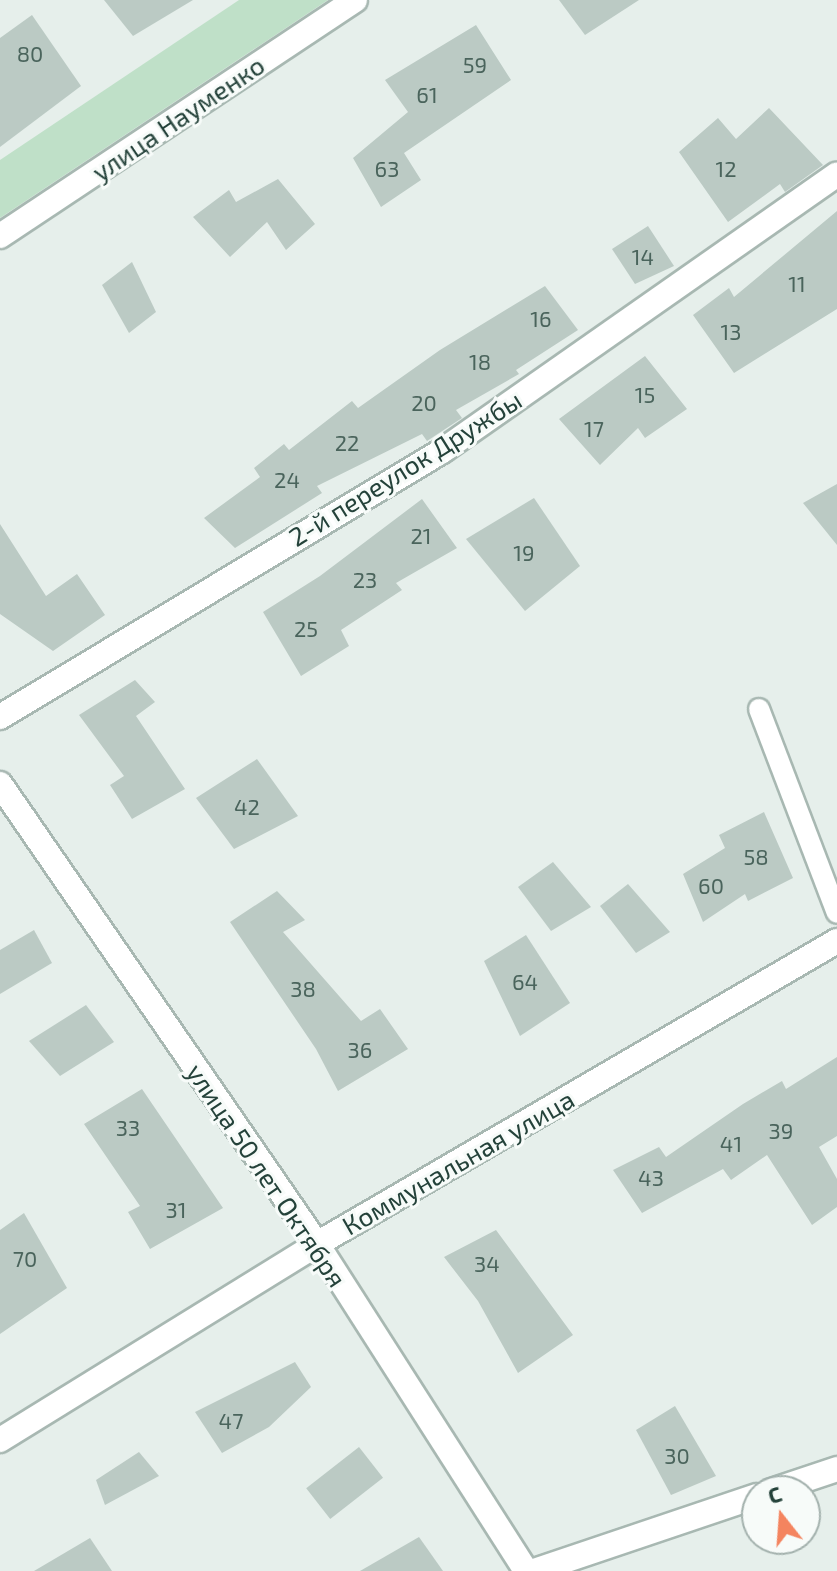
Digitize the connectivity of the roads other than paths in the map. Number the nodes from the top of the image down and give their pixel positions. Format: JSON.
{"nodes":[{"id":1,"x":355,"y":0,"type":"edge"},
{"id":2,"x":837,"y":174,"type":"edge"},
{"id":3,"x":0,"y":236,"type":"edge"},
{"id":4,"x":759,"y":709,"type":"dead end"},
{"id":5,"x":0,"y":717,"type":"edge"},
{"id":6,"x":0,"y":784,"type":"edge"},
{"id":7,"x":837,"y":913,"type":"edge"},
{"id":8,"x":837,"y":941,"type":"edge"},
{"id":9,"x":317,"y":1244,"type":"junction"},
{"id":10,"x":0,"y":1440,"type":"edge"},
{"id":11,"x":741,"y":1501,"type":"edge"},
{"id":12,"x":526,"y":1571,"type":"edge"},
{"id":13,"x":534,"y":1571,"type":"edge"}],
"edges":[{"from":1,"to":3,"type":"street","name":"улица Науменко"},
{"from":2,"to":5,"type":"street","name":"2-й переулок Дружбы"},
{"from":4,"to":7,"type":"lane"},
{"from":6,"to":9,"type":"street","name":"улица 50 лет Октября"},
{"from":8,"to":9,"type":"street","name":"Коммунальная улица"},
{"from":9,"to":10,"type":"street","name":"Коммунальная улица"},
{"from":9,"to":12,"type":"street","name":"улица 50 лет Октября"},
{"from":11,"to":13,"type":"street"}]}
